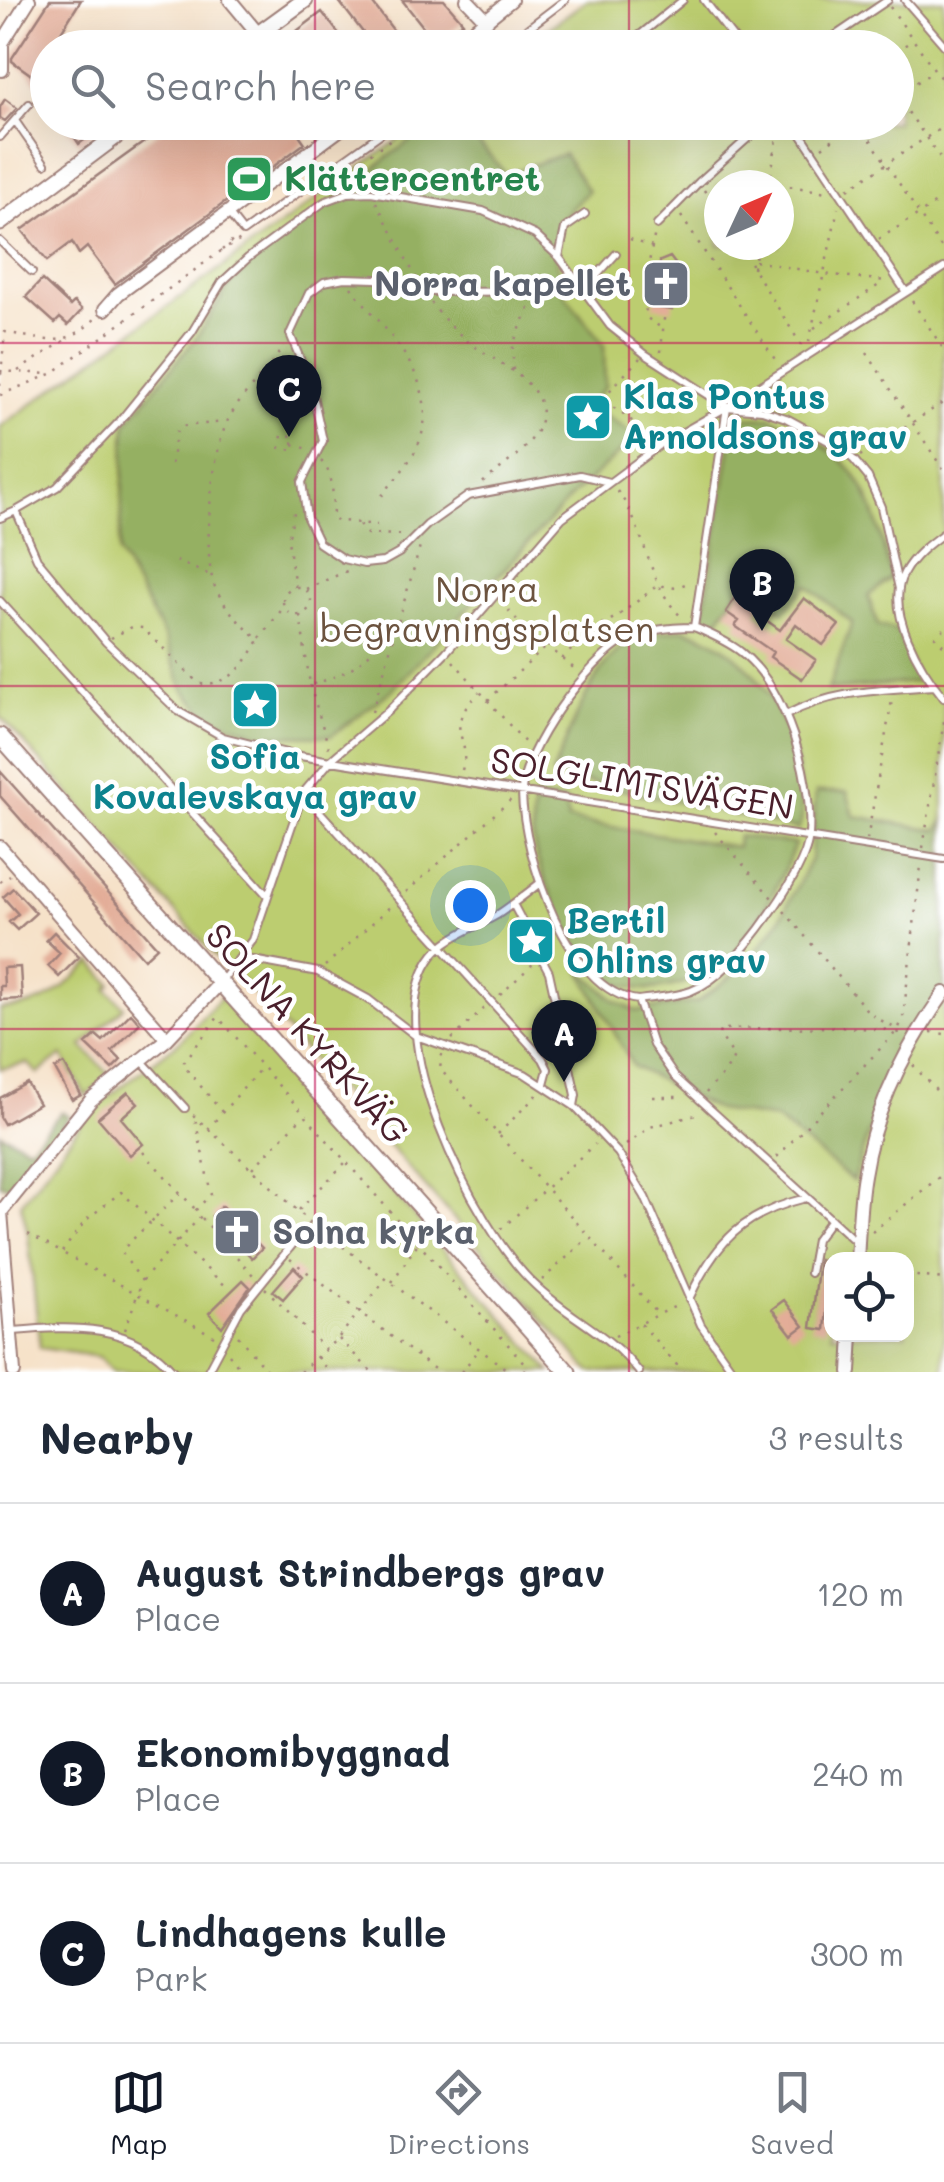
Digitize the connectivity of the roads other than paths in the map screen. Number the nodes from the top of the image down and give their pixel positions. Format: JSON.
{"nodes":[{"id":1,"x":29,"y":0,"type":"edge"},
{"id":2,"x":230,"y":0,"type":"edge"},
{"id":3,"x":304,"y":0,"type":"edge"},
{"id":4,"x":467,"y":0,"type":"edge"},
{"id":5,"x":511,"y":0,"type":"edge"},
{"id":6,"x":565,"y":0,"type":"edge"},
{"id":7,"x":683,"y":0,"type":"edge"},
{"id":8,"x":704,"y":0,"type":"edge"},
{"id":9,"x":905,"y":0,"type":"edge"},
{"id":10,"x":887,"y":1,"type":"edge"},
{"id":11,"x":487,"y":21,"type":"junction"},
{"id":12,"x":256,"y":30,"type":"edge"},
{"id":13,"x":263,"y":30,"type":"edge"},
{"id":14,"x":475,"y":30,"type":"edge"},
{"id":15,"x":526,"y":30,"type":"edge"},
{"id":16,"x":646,"y":30,"type":"edge"},
{"id":17,"x":727,"y":30,"type":"edge"},
{"id":18,"x":843,"y":30,"type":"edge"},
{"id":19,"x":944,"y":44,"type":"edge"},
{"id":20,"x":2,"y":70,"type":"edge"},
{"id":21,"x":29,"y":104,"type":"dead end"},
{"id":22,"x":16,"y":122,"type":"junction"},
{"id":23,"x":0,"y":138,"type":"edge"},
{"id":24,"x":111,"y":140,"type":"edge"},
{"id":25,"x":316,"y":140,"type":"edge"},
{"id":26,"x":373,"y":140,"type":"edge"},
{"id":27,"x":746,"y":140,"type":"edge"},
{"id":28,"x":805,"y":140,"type":"edge"},
{"id":29,"x":45,"y":164,"type":"dead end"},
{"id":30,"x":228,"y":213,"type":"junction"},
{"id":31,"x":585,"y":214,"type":"dead end"},
{"id":32,"x":0,"y":223,"type":"edge"},
{"id":33,"x":657,"y":225,"type":"road end"},
{"id":34,"x":0,"y":241,"type":"edge"},
{"id":35,"x":616,"y":254,"type":"dead end"},
{"id":36,"x":559,"y":257,"type":"junction"},
{"id":37,"x":944,"y":268,"type":"edge"},
{"id":38,"x":32,"y":272,"type":"dead end"},
{"id":39,"x":582,"y":291,"type":"junction"},
{"id":40,"x":906,"y":292,"type":"junction"},
{"id":41,"x":105,"y":309,"type":"road end"},
{"id":42,"x":727,"y":407,"type":"junction"},
{"id":43,"x":610,"y":482,"type":"junction"},
{"id":44,"x":16,"y":511,"type":"junction"},
{"id":45,"x":0,"y":518,"type":"edge"},
{"id":46,"x":944,"y":533,"type":"edge"},
{"id":47,"x":899,"y":589,"type":"junction"},
{"id":48,"x":0,"y":600,"type":"edge"},
{"id":49,"x":694,"y":626,"type":"junction"},
{"id":50,"x":934,"y":686,"type":"junction"},
{"id":51,"x":944,"y":698,"type":"edge"},
{"id":52,"x":786,"y":715,"type":"junction"},
{"id":53,"x":0,"y":736,"type":"edge"},
{"id":54,"x":332,"y":759,"type":"junction"},
{"id":55,"x":521,"y":790,"type":"junction"},
{"id":56,"x":303,"y":792,"type":"junction"},
{"id":57,"x":810,"y":837,"type":"junction"},
{"id":58,"x":0,"y":847,"type":"edge"},
{"id":59,"x":944,"y":859,"type":"edge"},
{"id":60,"x":540,"y":883,"type":"junction"},
{"id":61,"x":268,"y":896,"type":"junction"},
{"id":62,"x":513,"y":904,"type":"junction"},
{"id":63,"x":441,"y":946,"type":"junction"},
{"id":64,"x":242,"y":958,"type":"junction"},
{"id":65,"x":220,"y":982,"type":"junction"},
{"id":66,"x":944,"y":994,"type":"edge"},
{"id":67,"x":638,"y":1000,"type":"junction"},
{"id":68,"x":416,"y":1036,"type":"junction"},
{"id":69,"x":167,"y":1038,"type":"junction"},
{"id":70,"x":141,"y":1060,"type":"junction"},
{"id":71,"x":544,"y":1084,"type":"junction"},
{"id":72,"x":574,"y":1106,"type":"junction"},
{"id":73,"x":185,"y":1108,"type":"dead end"},
{"id":74,"x":807,"y":1198,"type":"junction"},
{"id":75,"x":1,"y":1211,"type":"edge"},
{"id":76,"x":830,"y":1219,"type":"junction"},
{"id":77,"x":297,"y":1239,"type":"road end"},
{"id":78,"x":858,"y":1244,"type":"junction"},
{"id":79,"x":858,"y":1252,"type":"edge"},
{"id":80,"x":810,"y":1272,"type":"dead end"},
{"id":81,"x":689,"y":1299,"type":"junction"},
{"id":82,"x":13,"y":1330,"type":"junction"},
{"id":83,"x":852,"y":1342,"type":"edge"},
{"id":84,"x":14,"y":1372,"type":"edge"},
{"id":85,"x":174,"y":1372,"type":"edge"},
{"id":86,"x":207,"y":1372,"type":"edge"},
{"id":87,"x":568,"y":1372,"type":"edge"},
{"id":88,"x":639,"y":1372,"type":"edge"},
{"id":89,"x":734,"y":1372,"type":"edge"},
{"id":90,"x":850,"y":1372,"type":"edge"}],
"edges":[{"from":1,"to":20,"type":"street"},
{"from":2,"to":12,"type":"street"},
{"from":3,"to":13,"type":"street"},
{"from":4,"to":11,"type":"street"},
{"from":5,"to":11,"type":"street"},
{"from":6,"to":15,"type":"lane"},
{"from":7,"to":16,"type":"lane"},
{"from":8,"to":17,"type":"lane"},
{"from":9,"to":19,"type":"lane"},
{"from":10,"to":18,"type":"lane"},
{"from":11,"to":14,"type":"street"},
{"from":21,"to":22,"type":"lane"},
{"from":22,"to":23,"type":"lane"},
{"from":22,"to":29,"type":"lane"},
{"from":24,"to":32,"type":"street"},
{"from":25,"to":30,"type":"street"},
{"from":26,"to":30,"type":"lane"},
{"from":27,"to":33,"type":"lane"},
{"from":28,"to":40,"type":"lane"},
{"from":30,"to":41,"type":"street"},
{"from":31,"to":36,"type":"lane"},
{"from":34,"to":38,"type":"lane"},
{"from":35,"to":39,"type":"lane"},
{"from":36,"to":39,"type":"lane"},
{"from":36,"to":44,"type":"lane"},
{"from":37,"to":40,"type":"lane"},
{"from":39,"to":42,"type":"lane"},
{"from":39,"to":43,"type":"lane"},
{"from":40,"to":42,"type":"lane"},
{"from":42,"to":43,"type":"lane"},
{"from":42,"to":47,"type":"lane"},
{"from":42,"to":49,"type":"lane"},
{"from":43,"to":54,"type":"lane"},
{"from":44,"to":45,"type":"lane"},
{"from":44,"to":54,"type":"lane","name":"SOLGLIMTSVÄGEN"},
{"from":46,"to":47,"type":"lane"},
{"from":47,"to":50,"type":"lane"},
{"from":48,"to":61,"type":"lane"},
{"from":49,"to":52,"type":"lane"},
{"from":49,"to":55,"type":"lane"},
{"from":50,"to":51,"type":"lane"},
{"from":50,"to":52,"type":"lane"},
{"from":52,"to":57,"type":"lane"},
{"from":53,"to":65,"type":"street","name":"SOLNA KYRKVÄG"},
{"from":54,"to":55,"type":"lane","name":"SOLGLIMTSVÄGEN"},
{"from":54,"to":56,"type":"lane"},
{"from":55,"to":57,"type":"lane","name":"SOLGLIMTSVÄGEN"},
{"from":55,"to":60,"type":"lane"},
{"from":56,"to":61,"type":"lane"},
{"from":56,"to":63,"type":"lane"},
{"from":57,"to":59,"type":"lane","name":"SOLGLIMTSVÄGEN"},
{"from":57,"to":67,"type":"lane"},
{"from":58,"to":69,"type":"street"},
{"from":60,"to":62,"type":"lane"},
{"from":60,"to":67,"type":"lane"},
{"from":61,"to":64,"type":"lane"},
{"from":62,"to":63,"type":"lane"},
{"from":62,"to":72,"type":"lane"},
{"from":63,"to":68,"type":"lane"},
{"from":63,"to":71,"type":"lane"},
{"from":64,"to":65,"type":"lane"},
{"from":64,"to":68,"type":"lane"},
{"from":65,"to":69,"type":"street"},
{"from":65,"to":87,"type":"street","name":"SOLNA KYRKVÄG"},
{"from":66,"to":78,"type":"street"},
{"from":67,"to":74,"type":"lane"},
{"from":68,"to":71,"type":"lane"},
{"from":68,"to":88,"type":"lane"},
{"from":69,"to":70,"type":"street"},
{"from":70,"to":73,"type":"lane"},
{"from":70,"to":75,"type":"street"},
{"from":71,"to":72,"type":"lane"},
{"from":72,"to":81,"type":"lane"},
{"from":74,"to":76,"type":"lane"},
{"from":74,"to":81,"type":"lane"},
{"from":75,"to":82,"type":"street"},
{"from":76,"to":78,"type":"lane"},
{"from":76,"to":80,"type":"lane"},
{"from":77,"to":86,"type":"lane"},
{"from":78,"to":79,"type":"street"},
{"from":81,"to":89,"type":"lane"},
{"from":82,"to":84,"type":"street"},
{"from":82,"to":85,"type":"lane"},
{"from":83,"to":90,"type":"street"}]}
